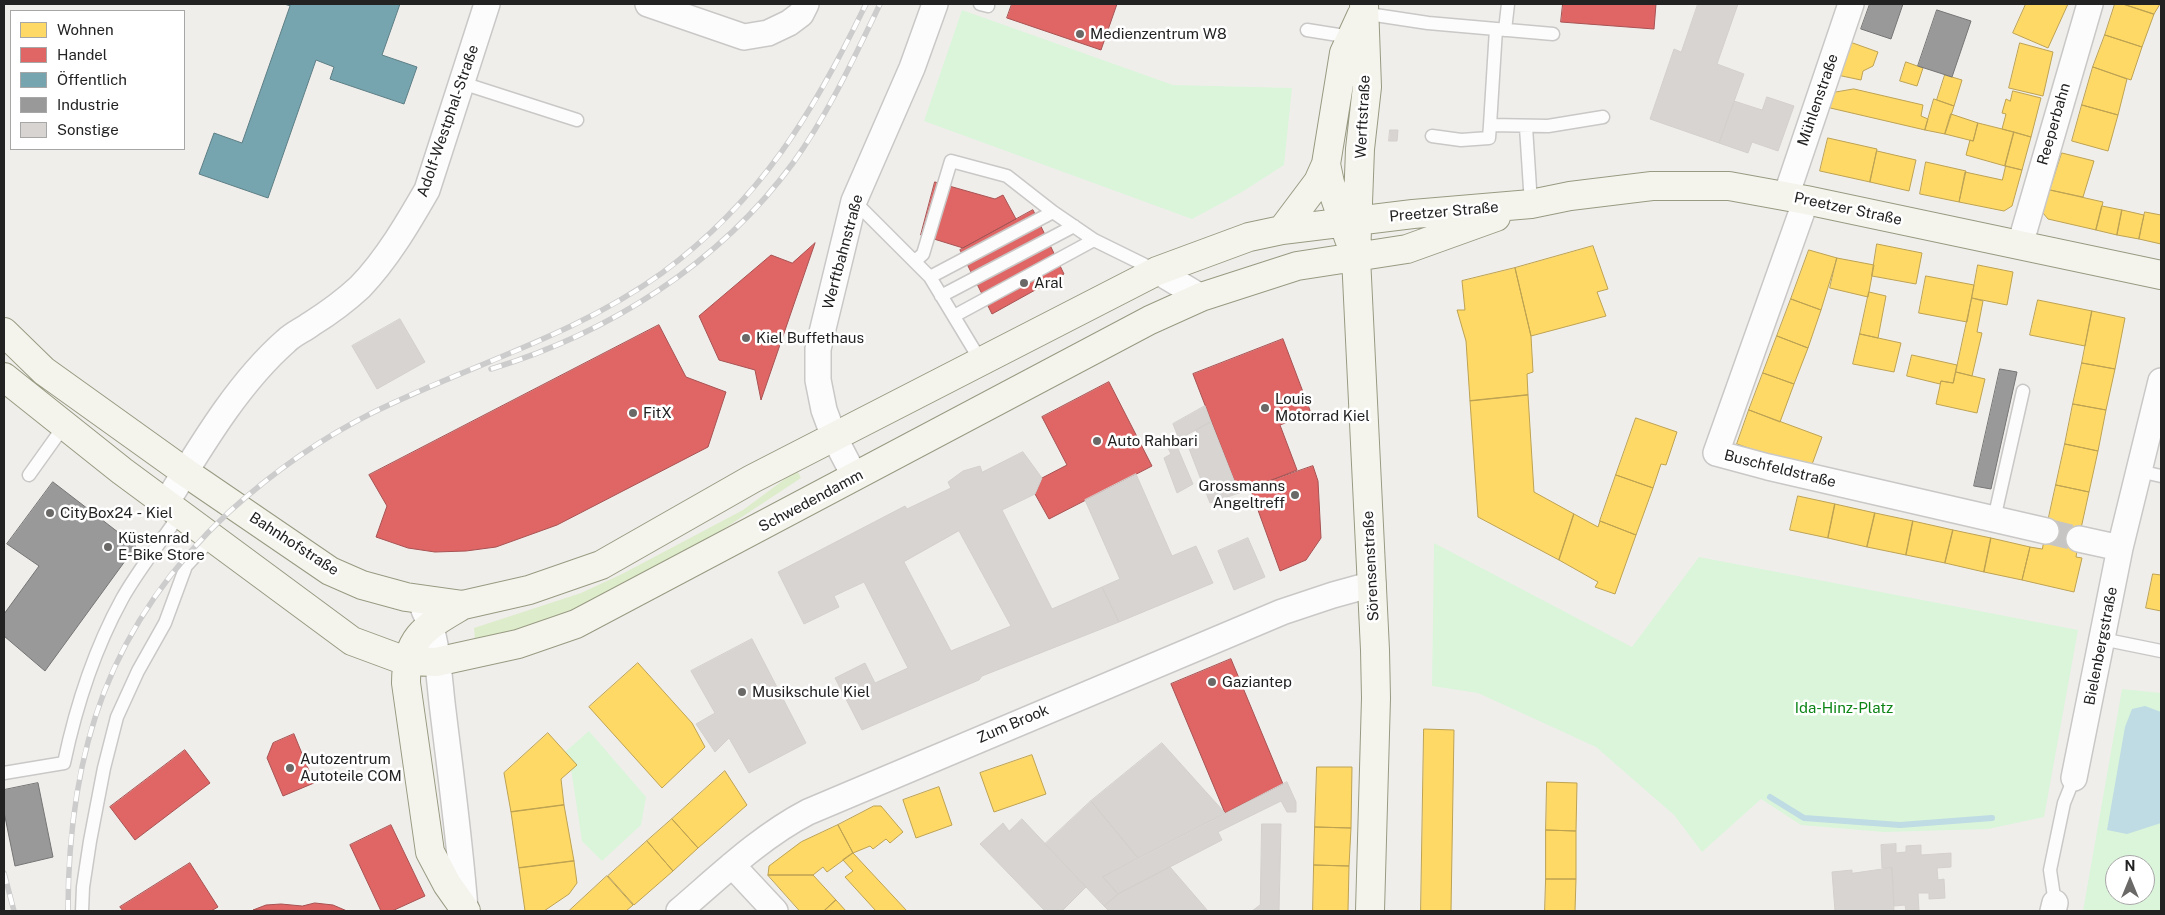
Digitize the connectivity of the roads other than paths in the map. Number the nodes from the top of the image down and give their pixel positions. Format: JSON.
{"nodes":[{"id":1,"x":487,"y":4,"type":"edge"},
{"id":2,"x":648,"y":4,"type":"edge"},
{"id":3,"x":806,"y":4,"type":"edge"},
{"id":4,"x":935,"y":4,"type":"edge"},
{"id":5,"x":980,"y":4,"type":"edge"},
{"id":6,"x":988,"y":4,"type":"edge"},
{"id":7,"x":1508,"y":4,"type":"edge"},
{"id":8,"x":1851,"y":4,"type":"edge"},
{"id":9,"x":2090,"y":4,"type":"edge"},
{"id":10,"x":1359,"y":18,"type":"edge"},
{"id":11,"x":1306,"y":30,"type":"dead end"},
{"id":12,"x":1501,"y":30,"type":"junction"},
{"id":13,"x":1553,"y":34,"type":"dead end"},
{"id":14,"x":462,"y":83,"type":"junction"},
{"id":15,"x":1603,"y":117,"type":"dead end"},
{"id":16,"x":577,"y":120,"type":"dead end"},
{"id":17,"x":1490,"y":125,"type":"junction"},
{"id":18,"x":1526,"y":127,"type":"junction"},
{"id":19,"x":1432,"y":136,"type":"dead end"},
{"id":20,"x":1326,"y":164,"type":"junction"},
{"id":21,"x":1796,"y":198,"type":"junction"},
{"id":22,"x":854,"y":200,"type":"junction"},
{"id":23,"x":1531,"y":204,"type":"junction"},
{"id":24,"x":1053,"y":212,"type":"junction"},
{"id":25,"x":1350,"y":222,"type":"junction"},
{"id":26,"x":1074,"y":226,"type":"junction"},
{"id":27,"x":1282,"y":230,"type":"junction"},
{"id":28,"x":1094,"y":240,"type":"junction"},
{"id":29,"x":2020,"y":245,"type":"junction"},
{"id":30,"x":1356,"y":257,"type":"junction"},
{"id":31,"x":915,"y":261,"type":"junction"},
{"id":32,"x":1158,"y":271,"type":"junction"},
{"id":33,"x":2161,"y":275,"type":"edge"},
{"id":34,"x":930,"y":277,"type":"junction"},
{"id":35,"x":942,"y":296,"type":"junction"},
{"id":36,"x":1201,"y":297,"type":"junction"},
{"id":37,"x":954,"y":316,"type":"junction"},
{"id":38,"x":4,"y":332,"type":"edge"},
{"id":39,"x":982,"y":362,"type":"junction"},
{"id":40,"x":4,"y":377,"type":"edge"},
{"id":41,"x":2161,"y":381,"type":"edge"},
{"id":42,"x":2022,"y":391,"type":"dead end"},
{"id":43,"x":64,"y":426,"type":"junction"},
{"id":44,"x":834,"y":437,"type":"junction"},
{"id":45,"x":185,"y":472,"type":"junction"},
{"id":46,"x":2150,"y":473,"type":"edge"},
{"id":47,"x":29,"y":475,"type":"dead end"},
{"id":48,"x":855,"y":477,"type":"junction"},
{"id":49,"x":173,"y":509,"type":"junction"},
{"id":50,"x":1994,"y":519,"type":"junction"},
{"id":51,"x":2046,"y":531,"type":"tunnel mouth"},
{"id":52,"x":212,"y":538,"type":"junction"},
{"id":53,"x":2079,"y":539,"type":"tunnel mouth"},
{"id":54,"x":2120,"y":548,"type":"junction"},
{"id":55,"x":1373,"y":584,"type":"junction"},
{"id":56,"x":416,"y":600,"type":"junction"},
{"id":57,"x":463,"y":605,"type":"junction"},
{"id":58,"x":430,"y":625,"type":"junction"},
{"id":59,"x":2102,"y":639,"type":"junction"},
{"id":60,"x":2161,"y":651,"type":"edge"},
{"id":61,"x":406,"y":661,"type":"junction"},
{"id":62,"x":436,"y":662,"type":"junction"},
{"id":63,"x":4,"y":772,"type":"edge"},
{"id":64,"x":2074,"y":778,"type":"joint"},
{"id":65,"x":732,"y":865,"type":"junction"},
{"id":66,"x":2054,"y":907,"type":"edge"},
{"id":67,"x":465,"y":910,"type":"edge"},
{"id":68,"x":82,"y":911,"type":"edge"},
{"id":69,"x":679,"y":911,"type":"edge"},
{"id":70,"x":775,"y":911,"type":"edge"},
{"id":71,"x":1370,"y":911,"type":"edge"}],
"edges":[{"from":1,"to":14,"type":"street","name":"Adolf-Westphal-Straße"},
{"from":2,"to":3,"type":"street"},
{"from":4,"to":22,"type":"street","name":"Werftbahnstraße"},
{"from":5,"to":6,"type":"lane"},
{"from":7,"to":12,"type":"lane"},
{"from":8,"to":21,"type":"street","name":"Mühlenstraße"},
{"from":9,"to":29,"type":"street","name":"Reeperbahn"},
{"from":10,"to":11,"type":"lane"},
{"from":10,"to":12,"type":"lane"},
{"from":10,"to":20,"type":"main road","name":"Werftstraße"},
{"from":10,"to":25,"type":"main road","name":"Werftstraße"},
{"from":12,"to":13,"type":"lane"},
{"from":12,"to":17,"type":"lane"},
{"from":14,"to":16,"type":"lane"},
{"from":14,"to":45,"type":"street","name":"Adolf-Westphal-Straße"},
{"from":15,"to":18,"type":"lane"},
{"from":17,"to":18,"type":"lane"},
{"from":17,"to":19,"type":"lane"},
{"from":18,"to":23,"type":"lane"},
{"from":20,"to":25,"type":"main road","name":"Werftstraße"},
{"from":20,"to":27,"type":"main road","name":"Werftstraße"},
{"from":21,"to":23,"type":"main road","name":"Preetzer Straße"},
{"from":21,"to":29,"type":"main road","name":"Preetzer Straße"},
{"from":21,"to":50,"type":"street","name":"Buschfeldstraße"},
{"from":22,"to":31,"type":"lane"},
{"from":22,"to":44,"type":"street","name":"Werftbahnstraße"},
{"from":23,"to":25,"type":"main road","name":"Preetzer Straße"},
{"from":23,"to":30,"type":"main road","name":"Preetzer Straße"},
{"from":24,"to":26,"type":"lane"},
{"from":24,"to":31,"type":"lane"},
{"from":24,"to":34,"type":"lane"},
{"from":25,"to":27,"type":"main road"},
{"from":25,"to":30,"type":"main road","name":"Sörensenstraße"},
{"from":26,"to":28,"type":"lane"},
{"from":26,"to":35,"type":"lane"},
{"from":27,"to":32,"type":"main road"},
{"from":28,"to":32,"type":"lane"},
{"from":28,"to":37,"type":"lane"},
{"from":29,"to":33,"type":"main road","name":"Preetzer Straße"},
{"from":30,"to":36,"type":"main road","name":"Schwedendamm"},
{"from":30,"to":55,"type":"main road","name":"Sörensenstraße"},
{"from":31,"to":34,"type":"lane"},
{"from":32,"to":36,"type":"street"},
{"from":32,"to":39,"type":"main road"},
{"from":34,"to":35,"type":"lane"},
{"from":35,"to":37,"type":"lane"},
{"from":36,"to":48,"type":"main road","name":"Schwedendamm"},
{"from":37,"to":39,"type":"lane"},
{"from":38,"to":45,"type":"main road","name":"Bahnhofstraße"},
{"from":39,"to":44,"type":"main road"},
{"from":40,"to":43,"type":"main road"},
{"from":41,"to":46,"type":"street","name":"Bielenbergstraße"},
{"from":42,"to":50,"type":"lane"},
{"from":43,"to":47,"type":"lane"},
{"from":43,"to":49,"type":"main road"},
{"from":44,"to":48,"type":"street","name":"Werftbahnstraße"},
{"from":44,"to":57,"type":"main road"},
{"from":45,"to":49,"type":"street","name":"Adolf-Westphal-Straße"},
{"from":45,"to":56,"type":"main road","name":"Bahnhofstraße"},
{"from":46,"to":54,"type":"street","name":"Bielenbergstraße"},
{"from":48,"to":62,"type":"main road","name":"Schwedendamm"},
{"from":49,"to":52,"type":"main road"},
{"from":49,"to":63,"type":"lane"},
{"from":50,"to":51,"type":"street","name":"Buschfeldstraße"},
{"from":52,"to":61,"type":"main road"},
{"from":52,"to":68,"type":"lane"},
{"from":53,"to":54,"type":"street"},
{"from":54,"to":59,"type":"street","name":"Bielenbergstraße"},
{"from":55,"to":65,"type":"street","name":"Zum Brook"},
{"from":55,"to":71,"type":"main road","name":"Sörensenstraße"},
{"from":56,"to":57,"type":"main road"},
{"from":56,"to":58,"type":"street"},
{"from":57,"to":58,"type":"main road"},
{"from":58,"to":61,"type":"main road"},
{"from":58,"to":62,"type":"street"},
{"from":59,"to":60,"type":"lane"},
{"from":59,"to":64,"type":"street","name":"Bielenbergstraße"},
{"from":61,"to":62,"type":"main road","name":"Schwedendamm"},
{"from":61,"to":67,"type":"main road"},
{"from":62,"to":67,"type":"street"},
{"from":64,"to":66,"type":"lane","name":"Bielenbergstraße"},
{"from":65,"to":69,"type":"street","name":"Zum Brook"},
{"from":65,"to":70,"type":"street"}]}
